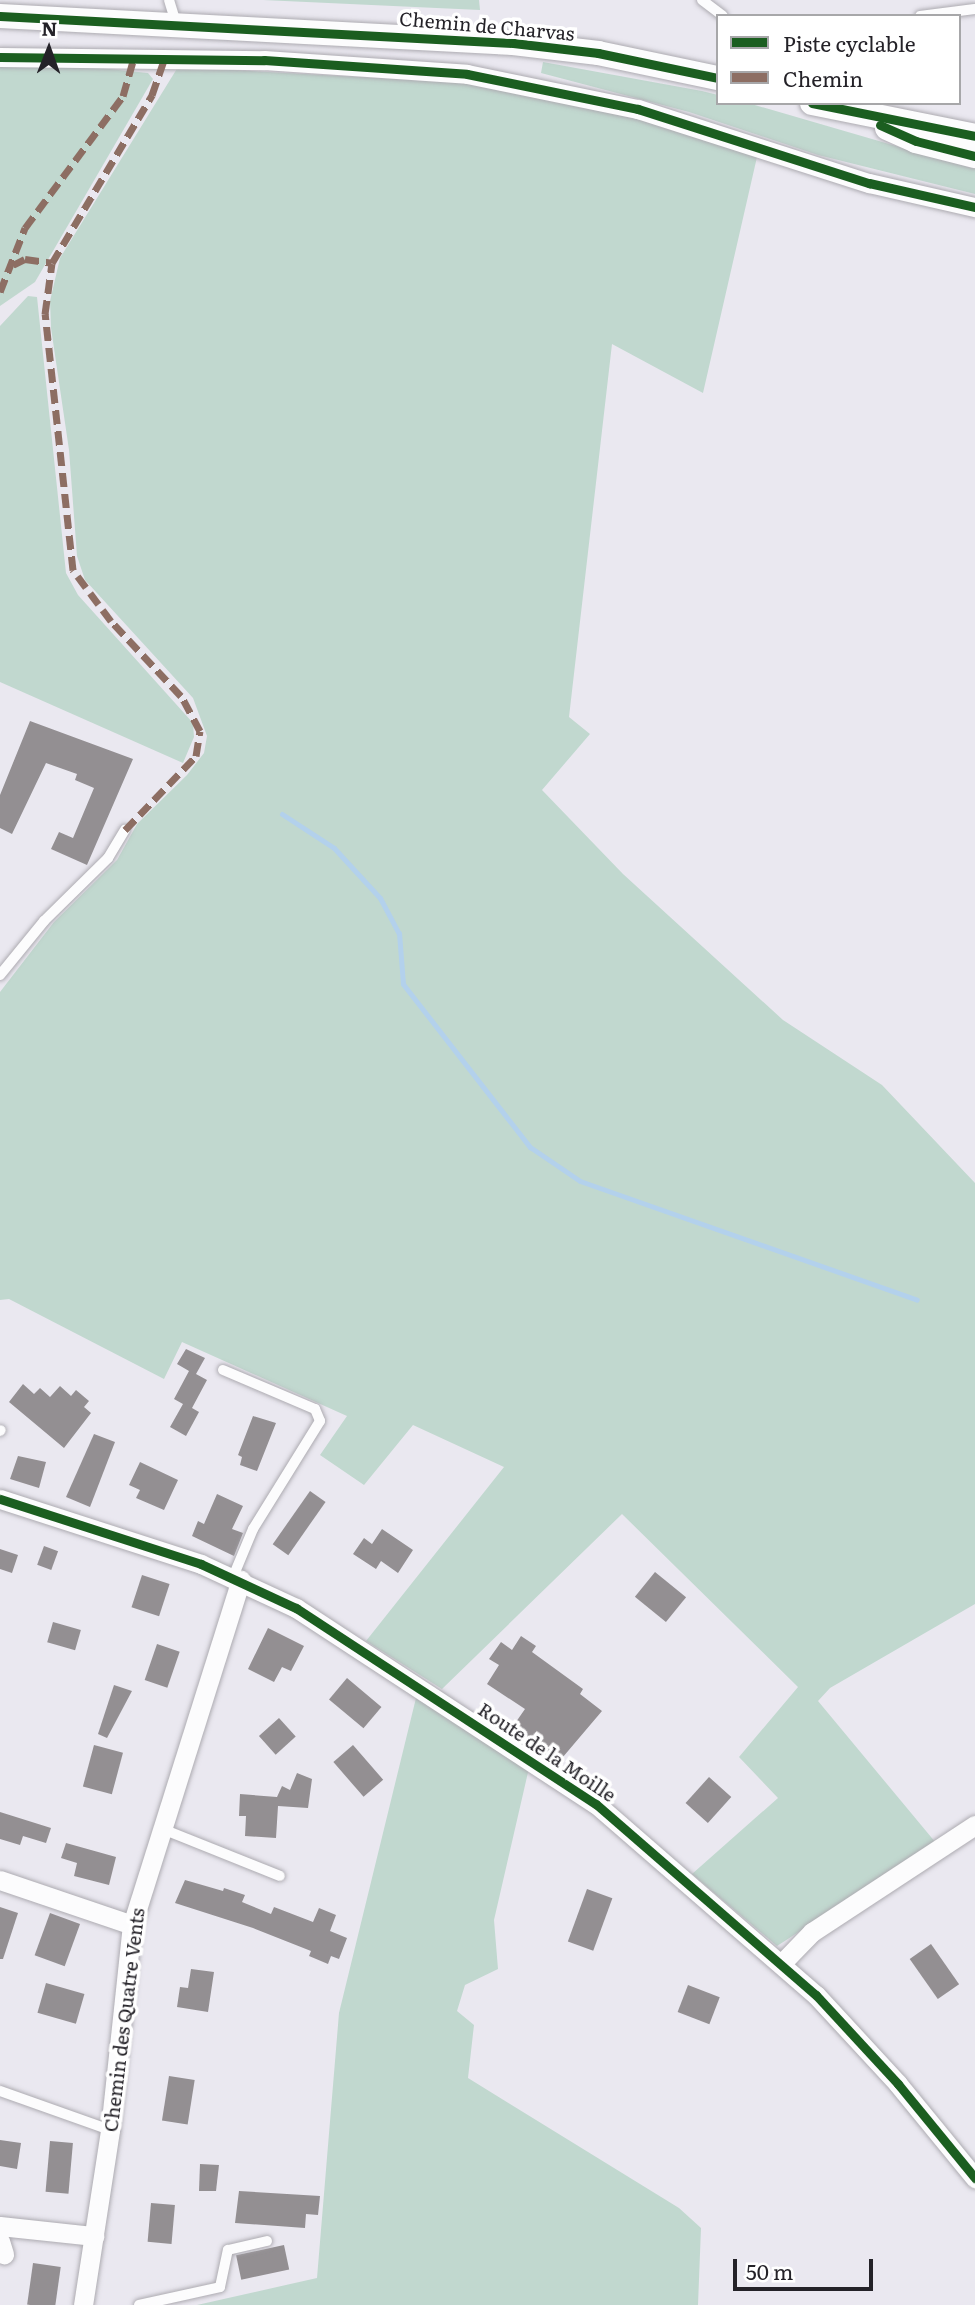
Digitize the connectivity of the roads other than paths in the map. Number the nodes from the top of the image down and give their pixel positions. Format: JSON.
{"nodes":[{"id":1,"x":169,"y":0,"type":"edge"},
{"id":2,"x":702,"y":0,"type":"edge"},
{"id":3,"x":975,"y":9,"type":"edge"},
{"id":4,"x":720,"y":14,"type":"edge"},
{"id":5,"x":936,"y":14,"type":"edge"},
{"id":6,"x":0,"y":16,"type":"edge"},
{"id":7,"x":177,"y":24,"type":"junction"},
{"id":8,"x":0,"y":57,"type":"edge"},
{"id":9,"x":716,"y":78,"type":"edge"},
{"id":10,"x":820,"y":105,"type":"edge"},
{"id":11,"x":858,"y":115,"type":"junction"},
{"id":12,"x":975,"y":136,"type":"edge"},
{"id":13,"x":975,"y":156,"type":"edge"},
{"id":14,"x":975,"y":207,"type":"edge"},
{"id":15,"x":125,"y":830,"type":"dead end"},
{"id":16,"x":0,"y":975,"type":"edge"},
{"id":17,"x":223,"y":1370,"type":"dead end"},
{"id":18,"x":0,"y":1499,"type":"edge"},
{"id":19,"x":237,"y":1579,"type":"junction"},
{"id":20,"x":975,"y":1825,"type":"edge"},
{"id":21,"x":160,"y":1828,"type":"junction"},
{"id":22,"x":279,"y":1876,"type":"dead end"},
{"id":23,"x":0,"y":1880,"type":"edge"},
{"id":24,"x":132,"y":1925,"type":"junction"},
{"id":25,"x":781,"y":1964,"type":"junction"},
{"id":26,"x":0,"y":2091,"type":"edge"},
{"id":27,"x":110,"y":2130,"type":"junction"},
{"id":28,"x":975,"y":2178,"type":"edge"},
{"id":29,"x":0,"y":2226,"type":"edge"},
{"id":30,"x":94,"y":2236,"type":"junction"},
{"id":31,"x":267,"y":2241,"type":"dead end"},
{"id":32,"x":83,"y":2305,"type":"edge"},
{"id":33,"x":139,"y":2305,"type":"edge"}],
"edges":[{"from":1,"to":7,"type":"lane"},
{"from":2,"to":4,"type":"lane"},
{"from":3,"to":5,"type":"lane"},
{"from":6,"to":7,"type":"street","name":"Chemin de Charvas"},
{"from":7,"to":9,"type":"street","name":"Chemin de Charvas"},
{"from":8,"to":14,"type":"street"},
{"from":10,"to":11,"type":"street"},
{"from":11,"to":12,"type":"street"},
{"from":11,"to":13,"type":"street"},
{"from":15,"to":16,"type":"lane"},
{"from":17,"to":19,"type":"lane"},
{"from":18,"to":19,"type":"street","name":"Route de la Moille"},
{"from":19,"to":21,"type":"street","name":"Chemin des Quatre Vents"},
{"from":19,"to":25,"type":"street","name":"Route de la Moille"},
{"from":20,"to":25,"type":"street"},
{"from":21,"to":22,"type":"lane"},
{"from":21,"to":24,"type":"street","name":"Chemin des Quatre Vents"},
{"from":23,"to":24,"type":"street"},
{"from":24,"to":27,"type":"street","name":"Chemin des Quatre Vents"},
{"from":25,"to":28,"type":"street","name":"Route de la Moille"},
{"from":26,"to":27,"type":"lane"},
{"from":27,"to":30,"type":"street","name":"Chemin des Quatre Vents"},
{"from":29,"to":30,"type":"street"},
{"from":30,"to":32,"type":"street","name":"Chemin des Quatre Vents"},
{"from":31,"to":33,"type":"lane"}]}
